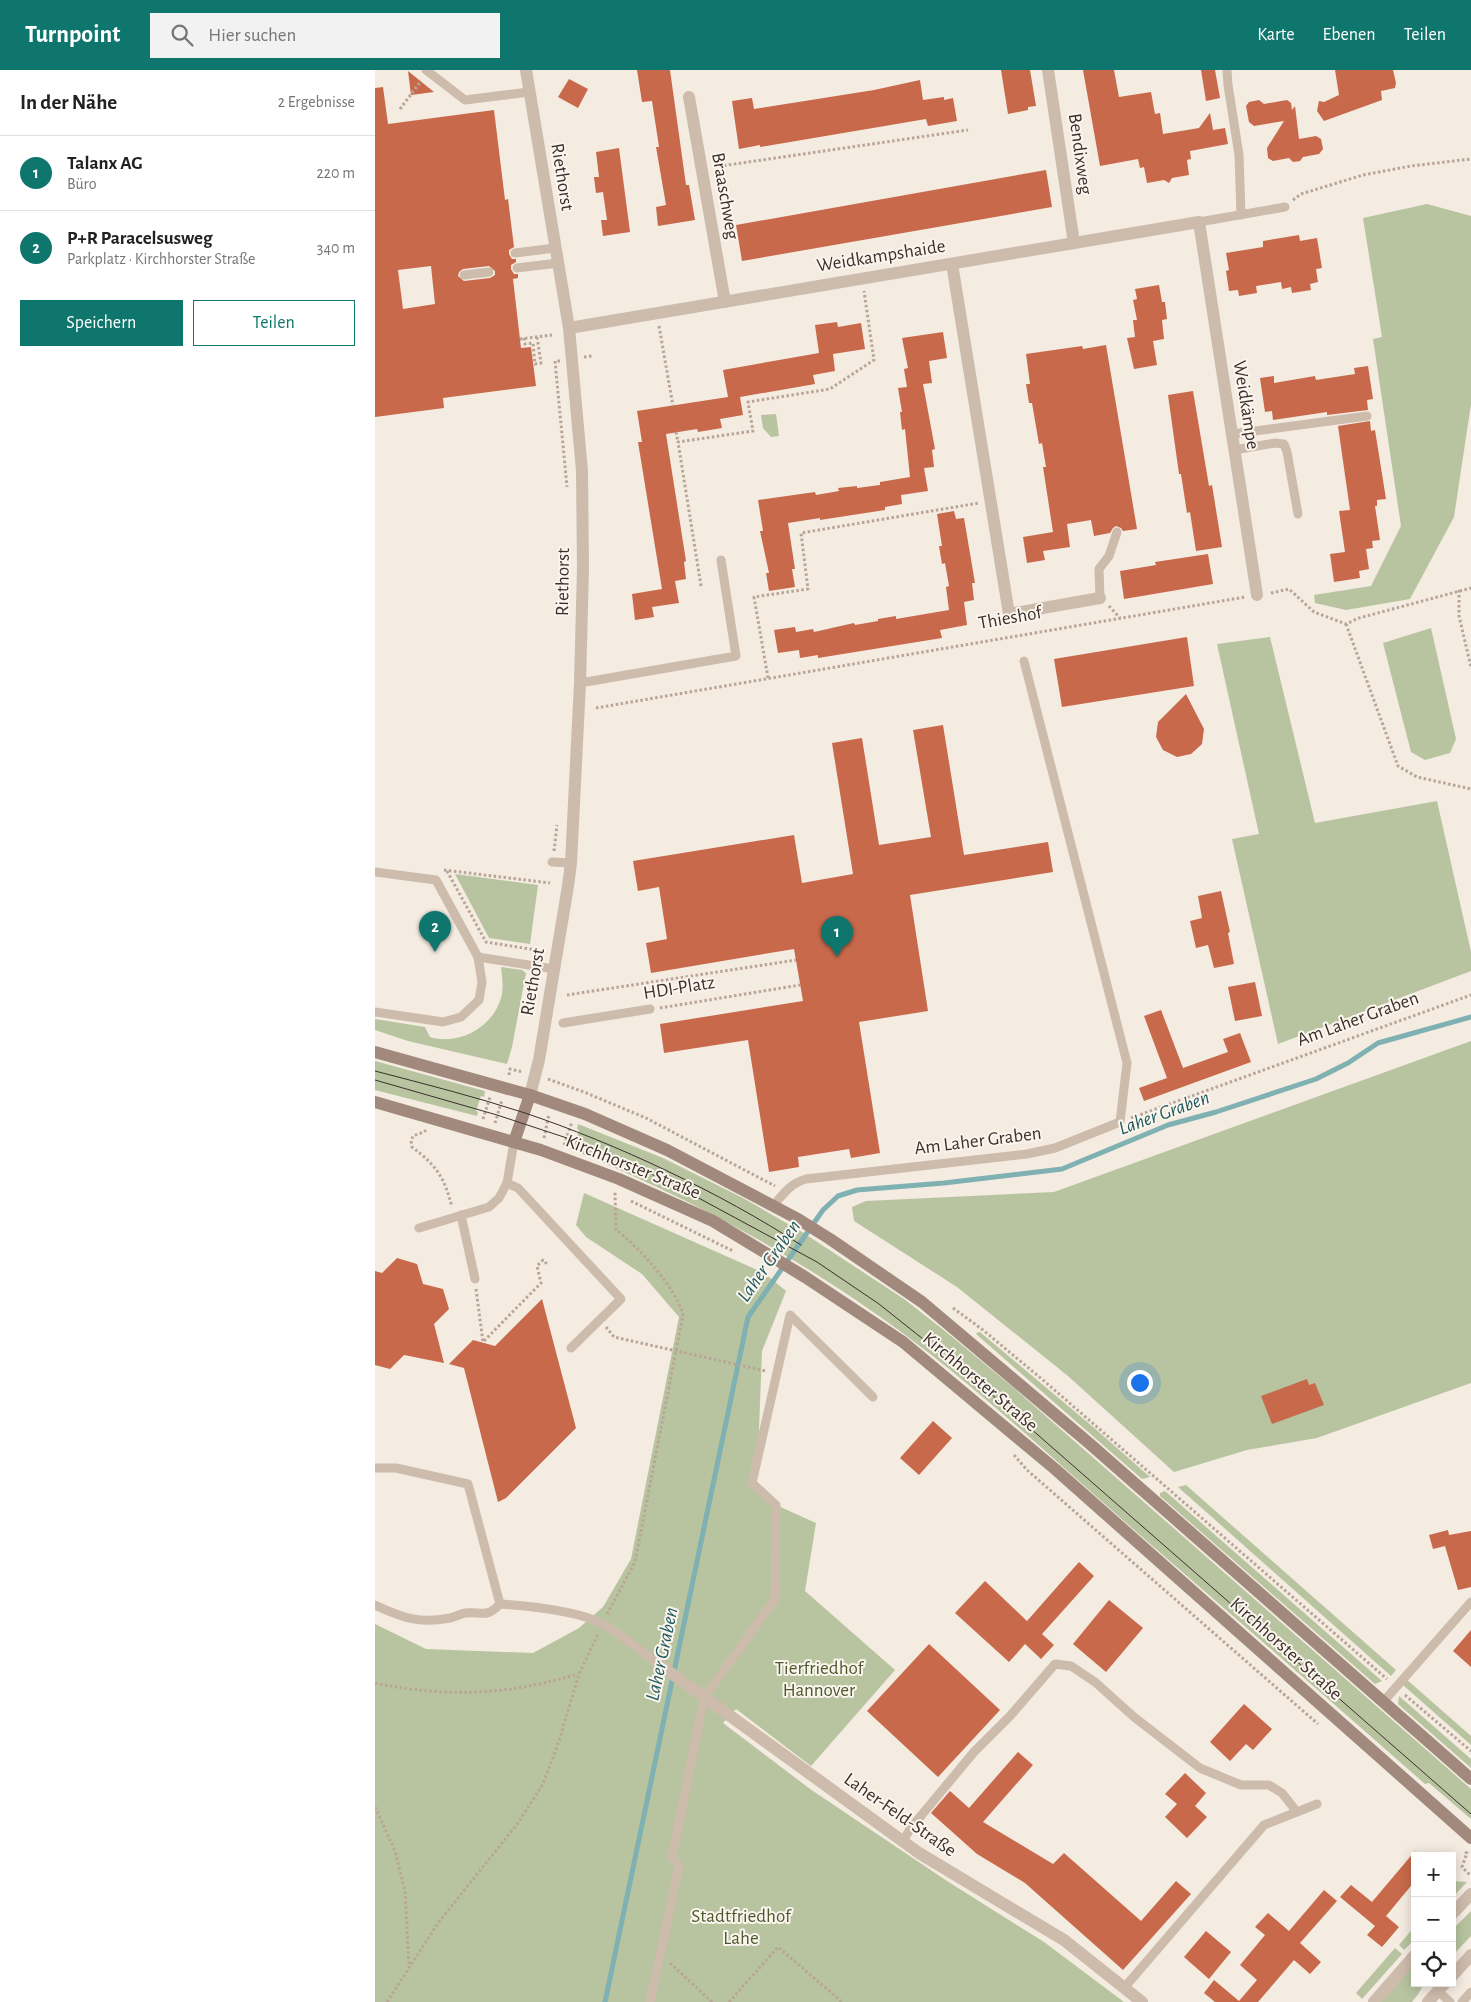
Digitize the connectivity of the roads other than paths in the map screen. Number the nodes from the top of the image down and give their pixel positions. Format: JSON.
{"nodes":[{"id":1,"x":526,"y":70,"type":"edge"},
{"id":2,"x":1048,"y":70,"type":"edge"},
{"id":3,"x":1227,"y":70,"type":"edge"},
{"id":4,"x":427,"y":71,"type":"edge"},
{"id":5,"x":529,"y":92,"type":"junction"},
{"id":6,"x":689,"y":96,"type":"dead end"},
{"id":7,"x":1285,"y":207,"type":"road end"},
{"id":8,"x":1241,"y":214,"type":"junction"},
{"id":9,"x":1199,"y":222,"type":"junction"},
{"id":10,"x":1074,"y":243,"type":"junction"},
{"id":11,"x":555,"y":248,"type":"junction"},
{"id":12,"x":515,"y":253,"type":"dead end"},
{"id":13,"x":558,"y":263,"type":"junction"},
{"id":14,"x":952,"y":264,"type":"junction"},
{"id":15,"x":517,"y":268,"type":"dead end"},
{"id":16,"x":489,"y":272,"type":"dead end"},
{"id":17,"x":465,"y":275,"type":"dead end"},
{"id":18,"x":725,"y":302,"type":"junction"},
{"id":19,"x":569,"y":328,"type":"junction"},
{"id":20,"x":1367,"y":416,"type":"dead end"},
{"id":21,"x":1232,"y":434,"type":"junction"},
{"id":22,"x":1234,"y":450,"type":"junction"},
{"id":23,"x":1298,"y":514,"type":"dead end"},
{"id":24,"x":1117,"y":532,"type":"dead end"},
{"id":25,"x":721,"y":560,"type":"dead end"},
{"id":26,"x":1257,"y":595,"type":"road end"},
{"id":27,"x":1101,"y":598,"type":"joint"},
{"id":28,"x":1023,"y":661,"type":"dead end"},
{"id":29,"x":580,"y":683,"type":"junction"},
{"id":30,"x":552,"y":862,"type":"road end"},
{"id":31,"x":571,"y":863,"type":"junction"},
{"id":32,"x":375,"y":872,"type":"edge"},
{"id":33,"x":478,"y":957,"type":"junction"},
{"id":34,"x":554,"y":969,"type":"junction"},
{"id":35,"x":650,"y":1009,"type":"road end"},
{"id":36,"x":375,"y":1012,"type":"edge"},
{"id":37,"x":563,"y":1023,"type":"dead end"},
{"id":38,"x":375,"y":1052,"type":"edge"},
{"id":39,"x":530,"y":1095,"type":"junction"},
{"id":40,"x":375,"y":1102,"type":"edge"},
{"id":41,"x":514,"y":1142,"type":"junction"},
{"id":42,"x":507,"y":1183,"type":"junction"},
{"id":43,"x":773,"y":1206,"type":"junction"},
{"id":44,"x":458,"y":1216,"type":"junction"},
{"id":45,"x":419,"y":1228,"type":"dead end"},
{"id":46,"x":475,"y":1279,"type":"road end"},
{"id":47,"x":571,"y":1348,"type":"dead end"},
{"id":48,"x":873,"y":1396,"type":"dead end"},
{"id":49,"x":375,"y":1468,"type":"edge"},
{"id":50,"x":1471,"y":1602,"type":"edge"},
{"id":51,"x":500,"y":1604,"type":"junction"},
{"id":52,"x":375,"y":1605,"type":"edge"},
{"id":53,"x":660,"y":1665,"type":"joint"},
{"id":54,"x":704,"y":1698,"type":"junction"},
{"id":55,"x":1383,"y":1702,"type":"junction"},
{"id":56,"x":1471,"y":1779,"type":"edge"},
{"id":57,"x":1317,"y":1804,"type":"dead end"},
{"id":58,"x":1297,"y":1812,"type":"junction"},
{"id":59,"x":1471,"y":1838,"type":"edge"},
{"id":60,"x":903,"y":1842,"type":"junction"},
{"id":61,"x":1471,"y":1894,"type":"edge"},
{"id":62,"x":1456,"y":1910,"type":"edge"},
{"id":63,"x":1471,"y":1955,"type":"edge"},
{"id":64,"x":1411,"y":1960,"type":"edge"},
{"id":65,"x":1456,"y":1972,"type":"edge"},
{"id":66,"x":1441,"y":1987,"type":"edge"},
{"id":67,"x":1124,"y":1988,"type":"junction"},
{"id":68,"x":1471,"y":1992,"type":"edge"},
{"id":69,"x":650,"y":2002,"type":"edge"},
{"id":70,"x":1142,"y":2002,"type":"edge"},
{"id":71,"x":1374,"y":2002,"type":"edge"},
{"id":72,"x":1428,"y":2002,"type":"edge"},
{"id":73,"x":1450,"y":2002,"type":"edge"},
{"id":74,"x":1462,"y":2002,"type":"edge"}],
"edges":[{"from":1,"to":5,"type":"street","name":"Riethorst"},
{"from":2,"to":10,"type":"street","name":"Bendixweg"},
{"from":3,"to":8,"type":"lane"},
{"from":4,"to":5,"type":"lane"},
{"from":5,"to":11,"type":"street","name":"Riethorst"},
{"from":6,"to":18,"type":"street","name":"Braaschweg"},
{"from":7,"to":8,"type":"lane"},
{"from":8,"to":9,"type":"lane"},
{"from":9,"to":10,"type":"street","name":"Weidkampshaide"},
{"from":9,"to":21,"type":"street","name":"Weidkämpe"},
{"from":10,"to":14,"type":"street","name":"Weidkampshaide"},
{"from":11,"to":12,"type":"lane"},
{"from":11,"to":13,"type":"street","name":"Riethorst"},
{"from":13,"to":15,"type":"lane"},
{"from":13,"to":19,"type":"street","name":"Riethorst"},
{"from":14,"to":18,"type":"street","name":"Weidkampshaide"},
{"from":14,"to":27,"type":"street","name":"Thieshof"},
{"from":16,"to":17,"type":"lane"},
{"from":18,"to":19,"type":"street","name":"Weidkampshaide"},
{"from":19,"to":29,"type":"street","name":"Riethorst"},
{"from":20,"to":21,"type":"lane"},
{"from":21,"to":22,"type":"street","name":"Weidkämpe"},
{"from":22,"to":23,"type":"lane"},
{"from":22,"to":26,"type":"street","name":"Weidkämpe"},
{"from":24,"to":27,"type":"lane"},
{"from":25,"to":29,"type":"lane"},
{"from":28,"to":43,"type":"lane","name":"Am Laher Graben"},
{"from":29,"to":31,"type":"street","name":"Riethorst"},
{"from":30,"to":31,"type":"lane"},
{"from":31,"to":34,"type":"street","name":"Riethorst"},
{"from":32,"to":33,"type":"lane"},
{"from":33,"to":34,"type":"lane"},
{"from":33,"to":36,"type":"lane"},
{"from":34,"to":39,"type":"street","name":"Riethorst"},
{"from":35,"to":37,"type":"lane","name":"HDI-Platz"},
{"from":38,"to":39,"type":"main road","name":"Kirchhorster Straße"},
{"from":39,"to":41,"type":"main road"},
{"from":39,"to":43,"type":"main road","name":"Kirchhorster Straße"},
{"from":40,"to":41,"type":"main road","name":"Kirchhorster Straße"},
{"from":41,"to":42,"type":"lane"},
{"from":41,"to":59,"type":"main road","name":"Kirchhorster Straße"},
{"from":42,"to":44,"type":"lane"},
{"from":42,"to":47,"type":"lane"},
{"from":43,"to":55,"type":"main road","name":"Kirchhorster Straße"},
{"from":44,"to":45,"type":"lane"},
{"from":44,"to":46,"type":"lane"},
{"from":48,"to":54,"type":"lane"},
{"from":49,"to":51,"type":"lane"},
{"from":50,"to":55,"type":"lane"},
{"from":51,"to":52,"type":"lane"},
{"from":51,"to":53,"type":"lane"},
{"from":53,"to":54,"type":"street","name":"Laher-Feld-Straße"},
{"from":54,"to":60,"type":"street","name":"Laher-Feld-Straße"},
{"from":54,"to":69,"type":"lane"},
{"from":55,"to":56,"type":"main road","name":"Kirchhorster Straße"},
{"from":57,"to":58,"type":"lane"},
{"from":58,"to":60,"type":"lane"},
{"from":58,"to":67,"type":"lane"},
{"from":60,"to":67,"type":"street","name":"Laher-Feld-Straße"},
{"from":61,"to":62,"type":"street"},
{"from":63,"to":65,"type":"street"},
{"from":64,"to":71,"type":"street"},
{"from":66,"to":72,"type":"street"},
{"from":66,"to":73,"type":"lane"},
{"from":67,"to":70,"type":"street","name":"Laher-Feld-Straße"},
{"from":68,"to":74,"type":"lane"}]}
